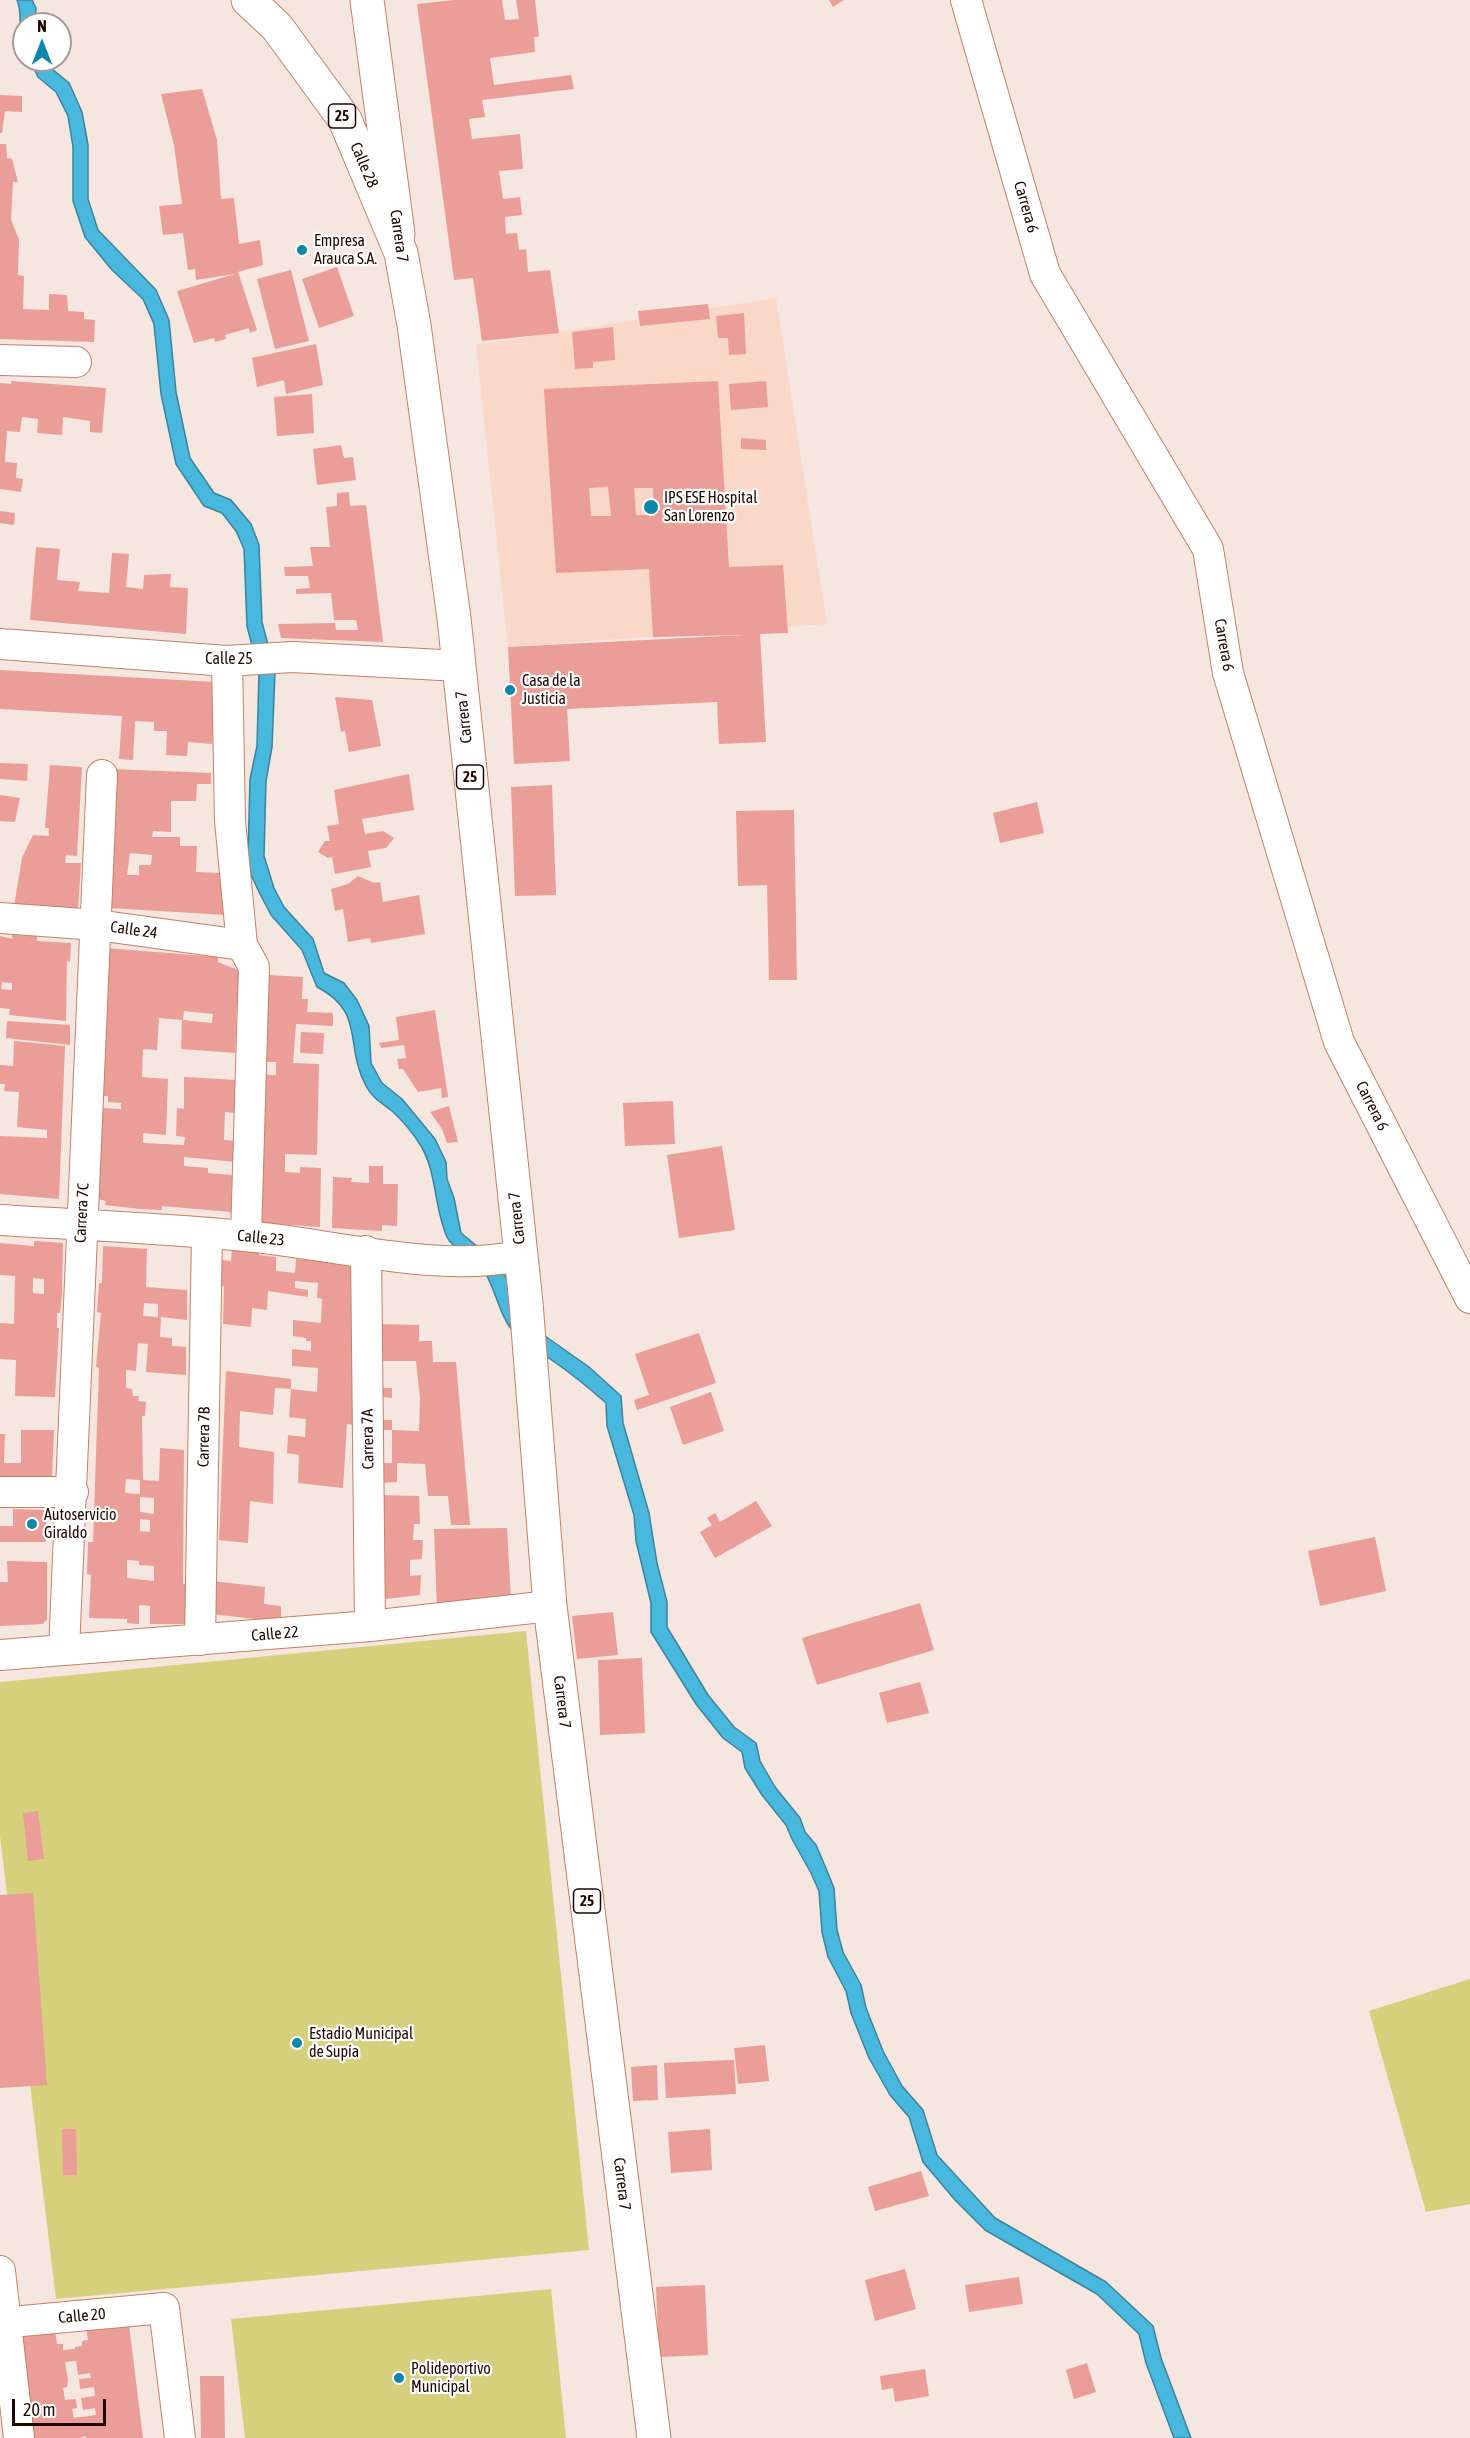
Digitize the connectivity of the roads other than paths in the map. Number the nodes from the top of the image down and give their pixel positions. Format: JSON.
{"nodes":[{"id":1,"x":248,"y":0,"type":"edge"},
{"id":2,"x":367,"y":0,"type":"edge"},
{"id":3,"x":966,"y":0,"type":"edge"},
{"id":4,"x":401,"y":254,"type":"junction"},
{"id":5,"x":0,"y":360,"type":"edge"},
{"id":6,"x":76,"y":362,"type":"dead end"},
{"id":7,"x":0,"y":644,"type":"edge"},
{"id":8,"x":234,"y":661,"type":"junction"},
{"id":9,"x":459,"y":666,"type":"junction"},
{"id":10,"x":102,"y":775,"type":"dead end"},
{"id":11,"x":0,"y":918,"type":"edge"},
{"id":12,"x":97,"y":925,"type":"junction"},
{"id":13,"x":248,"y":956,"type":"junction"},
{"id":14,"x":0,"y":1220,"type":"edge"},
{"id":15,"x":82,"y":1226,"type":"junction"},
{"id":16,"x":207,"y":1233,"type":"junction"},
{"id":17,"x":246,"y":1236,"type":"junction"},
{"id":18,"x":366,"y":1251,"type":"junction"},
{"id":19,"x":510,"y":1258,"type":"junction"},
{"id":20,"x":1470,"y":1298,"type":"edge"},
{"id":21,"x":0,"y":1492,"type":"edge"},
{"id":22,"x":73,"y":1492,"type":"junction"},
{"id":23,"x":550,"y":1606,"type":"junction"},
{"id":24,"x":370,"y":1626,"type":"junction"},
{"id":25,"x":200,"y":1640,"type":"junction"},
{"id":26,"x":64,"y":1650,"type":"junction"},
{"id":27,"x":0,"y":1655,"type":"edge"},
{"id":28,"x":0,"y":2271,"type":"edge"},
{"id":29,"x":3,"y":2323,"type":"edge"},
{"id":30,"x":20,"y":2438,"type":"edge"},
{"id":31,"x":180,"y":2438,"type":"edge"},
{"id":32,"x":654,"y":2438,"type":"edge"}],
"edges":[{"from":1,"to":4,"type":"main road","name":"Calle 28","number":"25"},
{"from":2,"to":4,"type":"main road","name":"Carrera 7"},
{"from":3,"to":20,"type":"street","name":"Carrera 6"},
{"from":4,"to":9,"type":"main road","name":"Carrera 7","number":"25"},
{"from":5,"to":6,"type":"street"},
{"from":7,"to":8,"type":"street","name":"Calle 25"},
{"from":8,"to":9,"type":"street","name":"Calle 25"},
{"from":8,"to":13,"type":"street"},
{"from":9,"to":19,"type":"main road","name":"Carrera 7","number":"25"},
{"from":10,"to":12,"type":"street","name":"Carrera 7C"},
{"from":11,"to":12,"type":"street","name":"Calle 24"},
{"from":12,"to":13,"type":"street","name":"Calle 24"},
{"from":12,"to":15,"type":"street","name":"Carrera 7C"},
{"from":13,"to":17,"type":"street"},
{"from":14,"to":15,"type":"street","name":"Calle 23"},
{"from":15,"to":16,"type":"street","name":"Calle 23"},
{"from":15,"to":22,"type":"street","name":"Carrera 7C"},
{"from":16,"to":17,"type":"street","name":"Calle 23"},
{"from":16,"to":25,"type":"street","name":"Carrera 7B"},
{"from":17,"to":18,"type":"street","name":"Calle 23"},
{"from":18,"to":19,"type":"street","name":"Calle 23"},
{"from":18,"to":24,"type":"street","name":"Carrera 7A"},
{"from":19,"to":23,"type":"main road","name":"Carrera 7","number":"25"},
{"from":21,"to":22,"type":"street"},
{"from":22,"to":26,"type":"street","name":"Carrera 7C"},
{"from":23,"to":24,"type":"street","name":"Calle 22"},
{"from":23,"to":32,"type":"main road","name":"Carrera 7","number":"25"},
{"from":24,"to":25,"type":"street","name":"Calle 22"},
{"from":25,"to":26,"type":"street","name":"Calle 22"},
{"from":26,"to":27,"type":"street","name":"Calle 22"},
{"from":28,"to":29,"type":"street"},
{"from":29,"to":30,"type":"street"},
{"from":29,"to":31,"type":"street","name":"Calle 20"}]}
